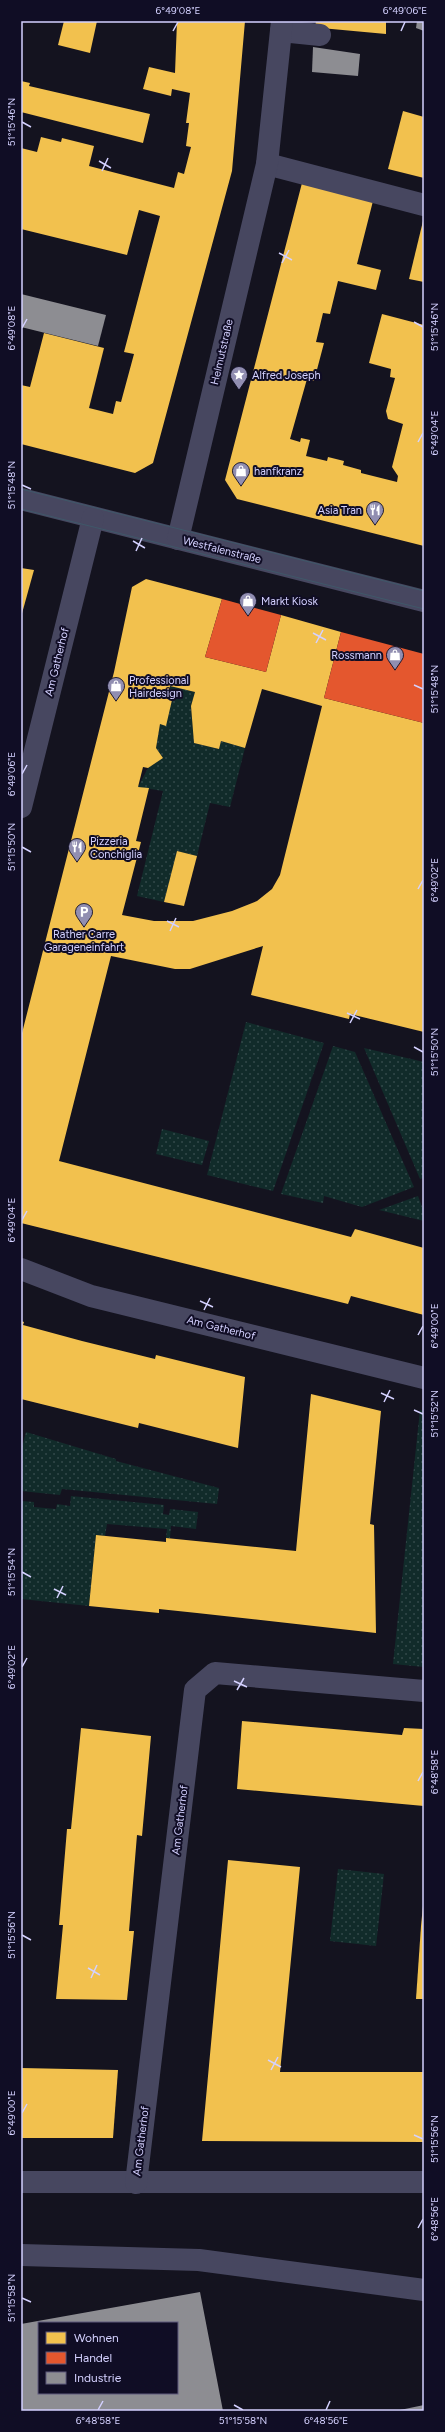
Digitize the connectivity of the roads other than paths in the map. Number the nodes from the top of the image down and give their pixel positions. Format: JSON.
{"nodes":[{"id":1,"x":282,"y":26,"type":"edge"},
{"id":2,"x":320,"y":35,"type":"dead end"},
{"id":3,"x":267,"y":164,"type":"junction"},
{"id":4,"x":424,"y":205,"type":"edge"},
{"id":5,"x":21,"y":499,"type":"edge"},
{"id":6,"x":93,"y":518,"type":"junction"},
{"id":7,"x":178,"y":539,"type":"junction"},
{"id":8,"x":424,"y":601,"type":"edge"},
{"id":9,"x":21,"y":807,"type":"edge"},
{"id":10,"x":21,"y":1269,"type":"edge"},
{"id":11,"x":424,"y":1378,"type":"edge"},
{"id":12,"x":424,"y":1691,"type":"edge"},
{"id":13,"x":21,"y":2182,"type":"edge"},
{"id":14,"x":424,"y":2182,"type":"edge"},
{"id":15,"x":136,"y":2183,"type":"junction"},
{"id":16,"x":21,"y":2255,"type":"edge"},
{"id":17,"x":424,"y":2290,"type":"edge"}],
"edges":[{"from":1,"to":2,"type":"street"},
{"from":1,"to":3,"type":"street","name":"Helmutstraße"},
{"from":3,"to":4,"type":"street"},
{"from":3,"to":7,"type":"street","name":"Helmutstraße"},
{"from":5,"to":6,"type":"street","name":"Westfalenstraße"},
{"from":6,"to":7,"type":"street","name":"Westfalenstraße"},
{"from":6,"to":9,"type":"street","name":"Am Gatherhof"},
{"from":7,"to":8,"type":"street","name":"Westfalenstraße"},
{"from":10,"to":11,"type":"street","name":"Am Gatherhof"},
{"from":12,"to":15,"type":"street","name":"Am Gatherhof"},
{"from":13,"to":15,"type":"street","name":"Am Gatherhof"},
{"from":14,"to":15,"type":"street","name":"Am Gatherhof"},
{"from":16,"to":17,"type":"street"}]}
